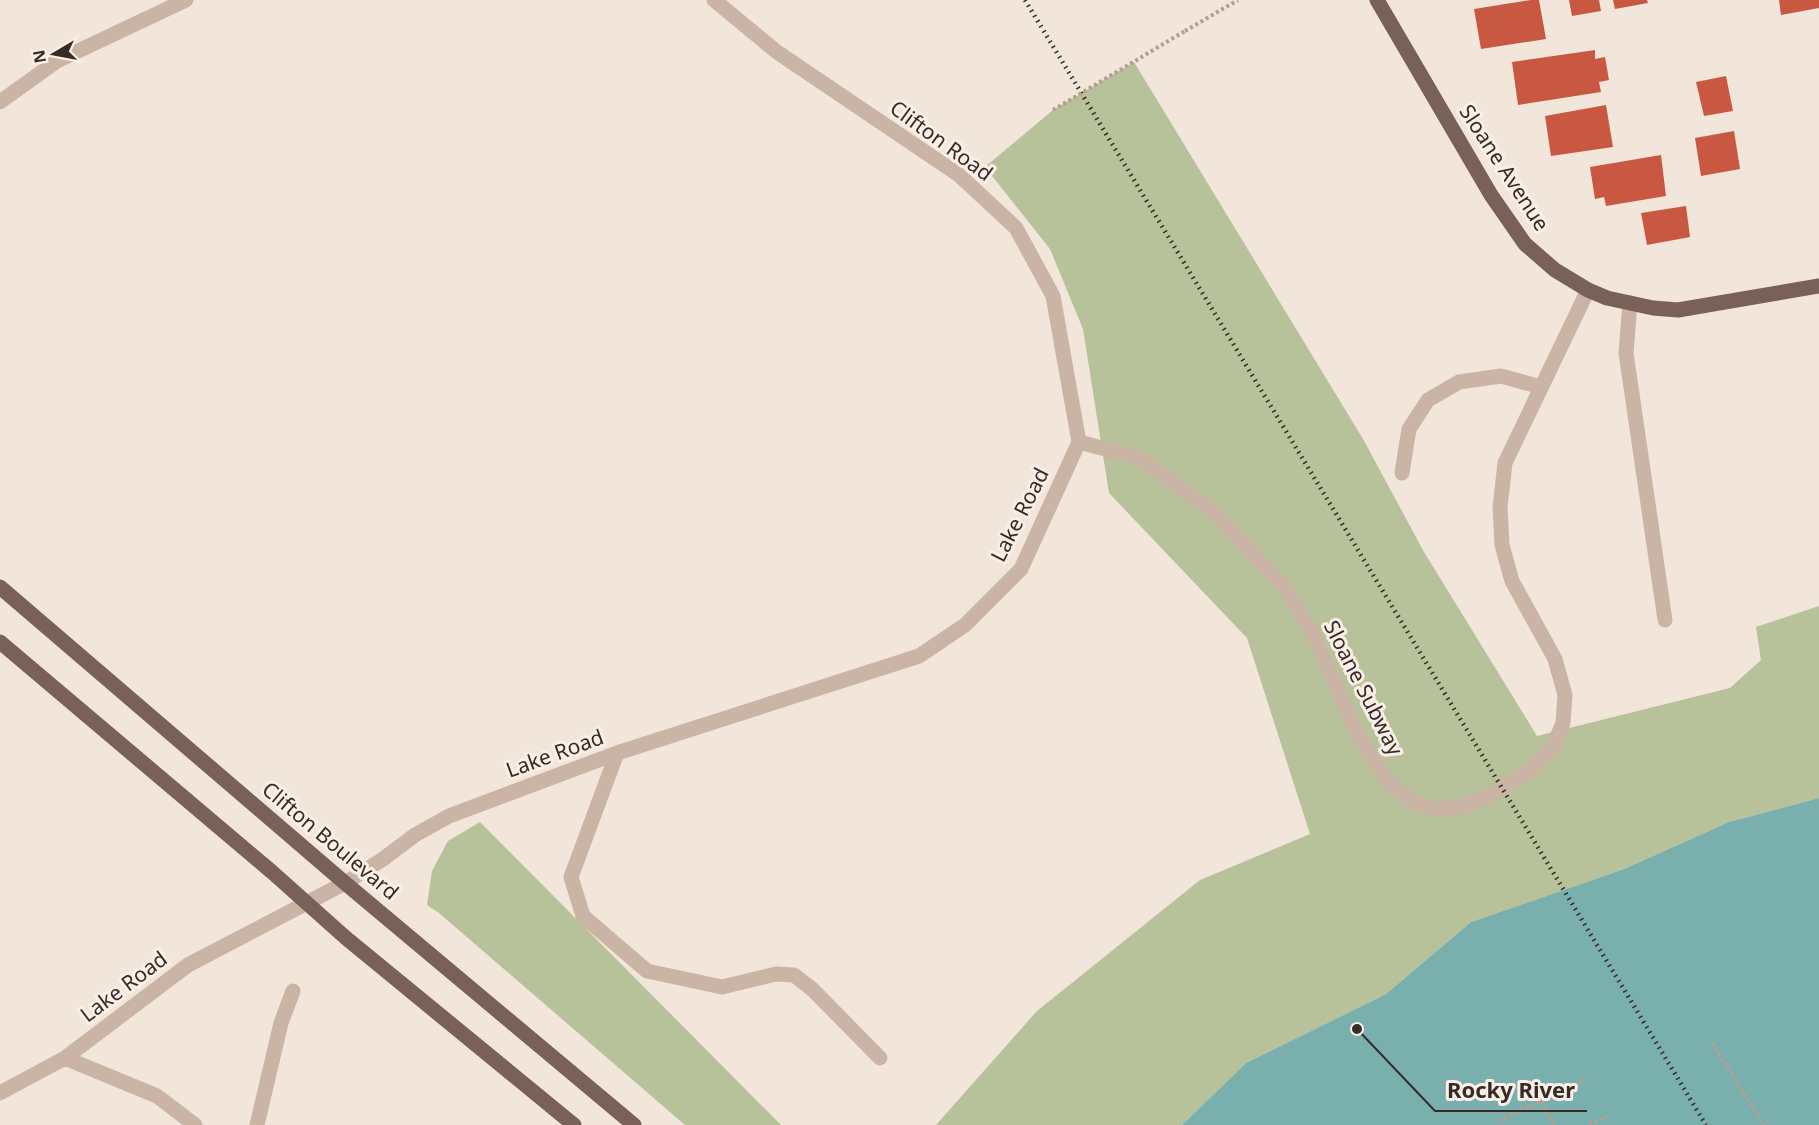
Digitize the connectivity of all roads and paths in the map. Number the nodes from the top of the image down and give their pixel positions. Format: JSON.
{"nodes":[{"id":1,"x":186,"y":0,"type":"edge"},
{"id":2,"x":714,"y":0,"type":"edge"},
{"id":3,"x":1238,"y":0,"type":"edge"},
{"id":4,"x":1377,"y":0,"type":"edge"},
{"id":5,"x":0,"y":102,"type":"edge"},
{"id":6,"x":1053,"y":110,"type":"dead end"},
{"id":7,"x":1819,"y":286,"type":"edge"},
{"id":8,"x":1587,"y":290,"type":"junction"},
{"id":9,"x":1630,"y":303,"type":"junction"},
{"id":10,"x":1541,"y":387,"type":"junction"},
{"id":11,"x":1079,"y":442,"type":"junction"},
{"id":12,"x":1402,"y":473,"type":"dead end"},
{"id":13,"x":0,"y":587,"type":"edge"},
{"id":14,"x":1665,"y":620,"type":"dead end"},
{"id":15,"x":0,"y":642,"type":"edge"},
{"id":16,"x":617,"y":753,"type":"junction"},
{"id":17,"x":345,"y":883,"type":"junction"},
{"id":18,"x":305,"y":903,"type":"junction"},
{"id":19,"x":293,"y":991,"type":"dead end"},
{"id":20,"x":1712,"y":1043,"type":"dead end"},
{"id":21,"x":65,"y":1058,"type":"junction"},
{"id":22,"x":880,"y":1058,"type":"dead end"},
{"id":23,"x":1586,"y":1079,"type":"dead end"},
{"id":24,"x":0,"y":1093,"type":"edge"},
{"id":25,"x":1541,"y":1101,"type":"junction"},
{"id":26,"x":1607,"y":1116,"type":"dead end"},
{"id":27,"x":1499,"y":1121,"type":"dead end"},
{"id":28,"x":195,"y":1125,"type":"edge"},
{"id":29,"x":257,"y":1125,"type":"edge"},
{"id":30,"x":574,"y":1125,"type":"edge"},
{"id":31,"x":634,"y":1125,"type":"edge"},
{"id":32,"x":1554,"y":1125,"type":"edge"},
{"id":33,"x":1589,"y":1125,"type":"edge"},
{"id":34,"x":1764,"y":1125,"type":"edge"}],
"edges":[{"from":1,"to":5,"type":"street"},
{"from":2,"to":11,"type":"street","name":"Clifton Road"},
{"from":3,"to":6,"type":"path","bridge":true},
{"from":4,"to":8,"type":"main road","name":"Sloane Avenue"},
{"from":7,"to":9,"type":"main road","name":"Sloane Avenue"},
{"from":8,"to":9,"type":"main road","name":"Sloane Avenue"},
{"from":8,"to":10,"type":"street","name":"Sloane Subway"},
{"from":9,"to":14,"type":"street"},
{"from":10,"to":11,"type":"street","name":"Sloane Subway"},
{"from":10,"to":12,"type":"street"},
{"from":11,"to":16,"type":"street","name":"Lake Road"},
{"from":13,"to":17,"type":"main road","name":"Clifton Boulevard"},
{"from":15,"to":18,"type":"main road"},
{"from":16,"to":17,"type":"street","name":"Lake Road"},
{"from":16,"to":22,"type":"street"},
{"from":17,"to":18,"type":"street","name":"Lake Road"},
{"from":17,"to":31,"type":"main road","name":"Clifton Boulevard"},
{"from":18,"to":21,"type":"street","name":"Lake Road"},
{"from":18,"to":30,"type":"main road"},
{"from":19,"to":29,"type":"street"},
{"from":20,"to":34,"type":"path"},
{"from":21,"to":24,"type":"street","name":"Lake Road"},
{"from":21,"to":28,"type":"street"},
{"from":23,"to":25,"type":"path"},
{"from":25,"to":27,"type":"path"},
{"from":25,"to":32,"type":"path"},
{"from":26,"to":33,"type":"path"}]}
